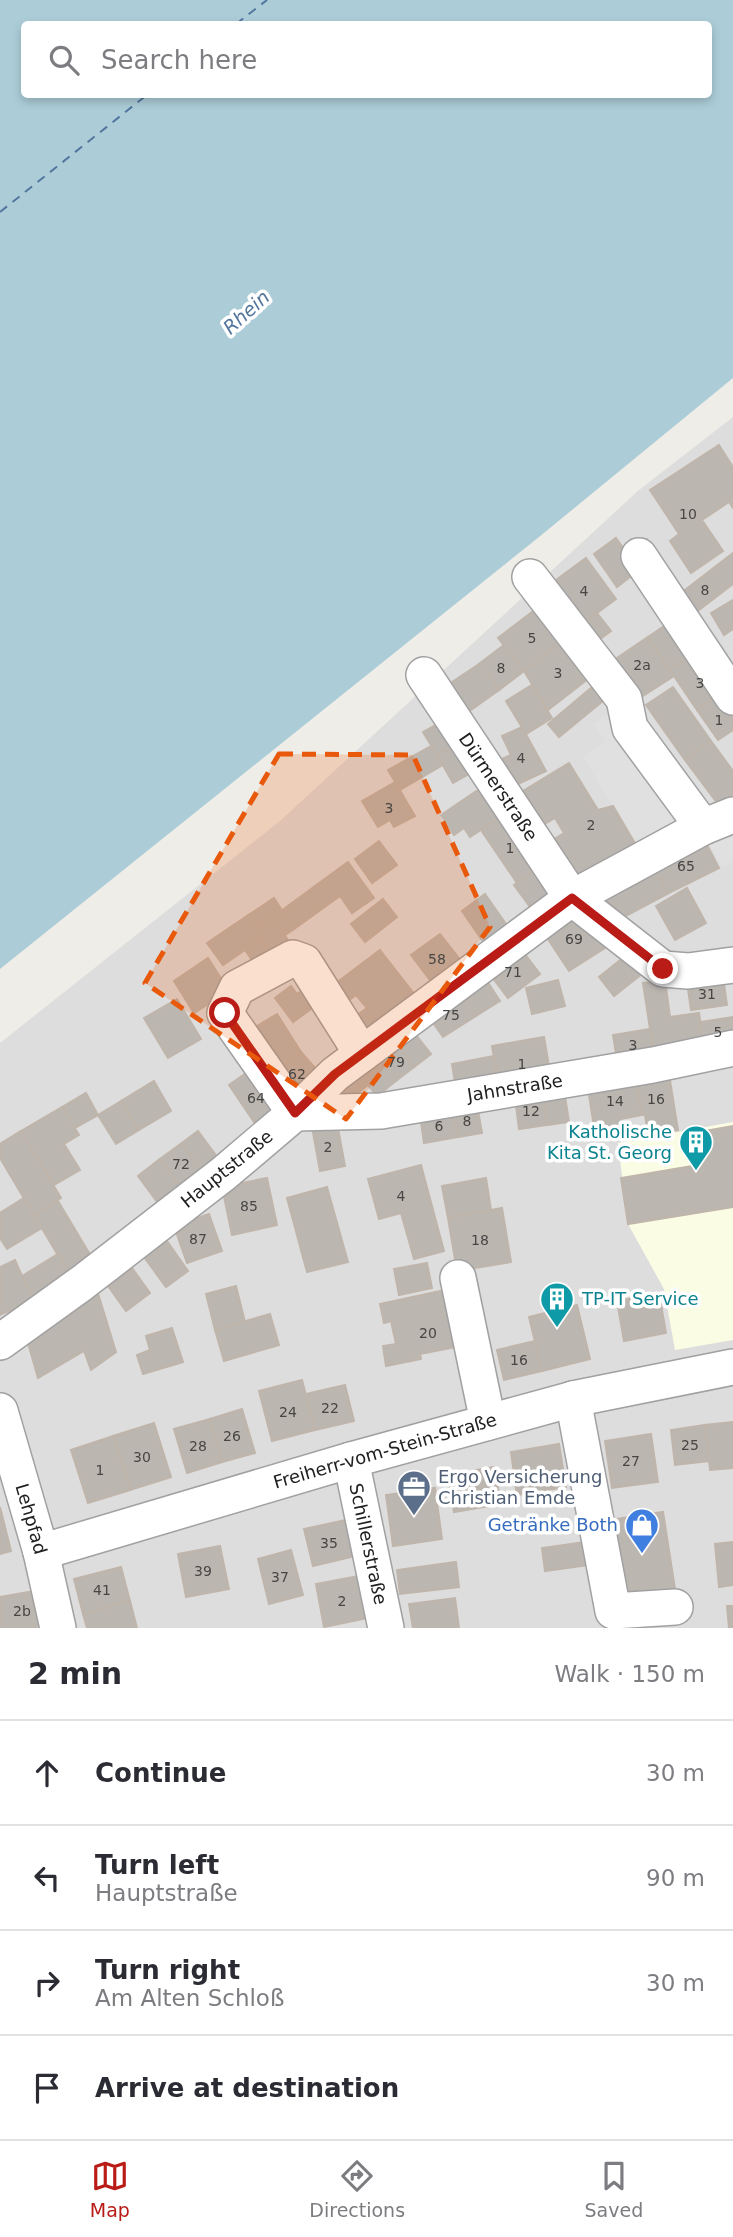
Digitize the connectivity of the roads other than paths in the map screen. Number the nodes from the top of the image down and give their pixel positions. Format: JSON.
{"nodes":[{"id":1,"x":639,"y":556,"type":"dead end"},
{"id":2,"x":530,"y":577,"type":"dead end"},
{"id":3,"x":424,"y":675,"type":"dead end"},
{"id":4,"x":733,"y":697,"type":"edge"},
{"id":5,"x":724,"y":823,"type":"edge"},
{"id":6,"x":572,"y":898,"type":"junction"},
{"id":7,"x":733,"y":965,"type":"edge"},
{"id":8,"x":733,"y":1048,"type":"edge"},
{"id":9,"x":362,"y":1054,"type":"junction"},
{"id":10,"x":295,"y":1113,"type":"junction"},
{"id":11,"x":458,"y":1278,"type":"dead end"},
{"id":12,"x":0,"y":1342,"type":"edge"},
{"id":13,"x":733,"y":1367,"type":"edge"},
{"id":14,"x":573,"y":1399,"type":"junction"},
{"id":15,"x":0,"y":1410,"type":"edge"},
{"id":16,"x":488,"y":1422,"type":"junction"},
{"id":17,"x":351,"y":1460,"type":"junction"},
{"id":18,"x":41,"y":1552,"type":"junction"},
{"id":19,"x":675,"y":1607,"type":"dead end"},
{"id":20,"x":58,"y":1628,"type":"edge"},
{"id":21,"x":386,"y":1628,"type":"edge"}],
"edges":[{"from":1,"to":4,"type":"street"},
{"from":2,"to":5,"type":"street"},
{"from":3,"to":6,"type":"street","name":"Dürmerstraße"},
{"from":5,"to":6,"type":"street","name":"Hauptstraße"},
{"from":6,"to":7,"type":"street","name":"Dürmerstraße"},
{"from":6,"to":9,"type":"street","name":"Hauptstraße"},
{"from":8,"to":10,"type":"street","name":"Jahnstraße"},
{"from":9,"to":10,"type":"street","name":"Hauptstraße"},
{"from":9,"to":10,"type":"street"},
{"from":10,"to":12,"type":"street","name":"Hauptstraße"},
{"from":11,"to":16,"type":"street"},
{"from":13,"to":14,"type":"street","name":"Freiherr-vom-Stein-Straße"},
{"from":14,"to":16,"type":"street","name":"Freiherr-vom-Stein-Straße"},
{"from":14,"to":19,"type":"street"},
{"from":15,"to":18,"type":"street","name":"Lehpfad"},
{"from":16,"to":17,"type":"street","name":"Freiherr-vom-Stein-Straße"},
{"from":17,"to":18,"type":"street","name":"Freiherr-vom-Stein-Straße"},
{"from":17,"to":21,"type":"street","name":"Schillerstraße"},
{"from":18,"to":20,"type":"street","name":"Lehpfad"}]}
